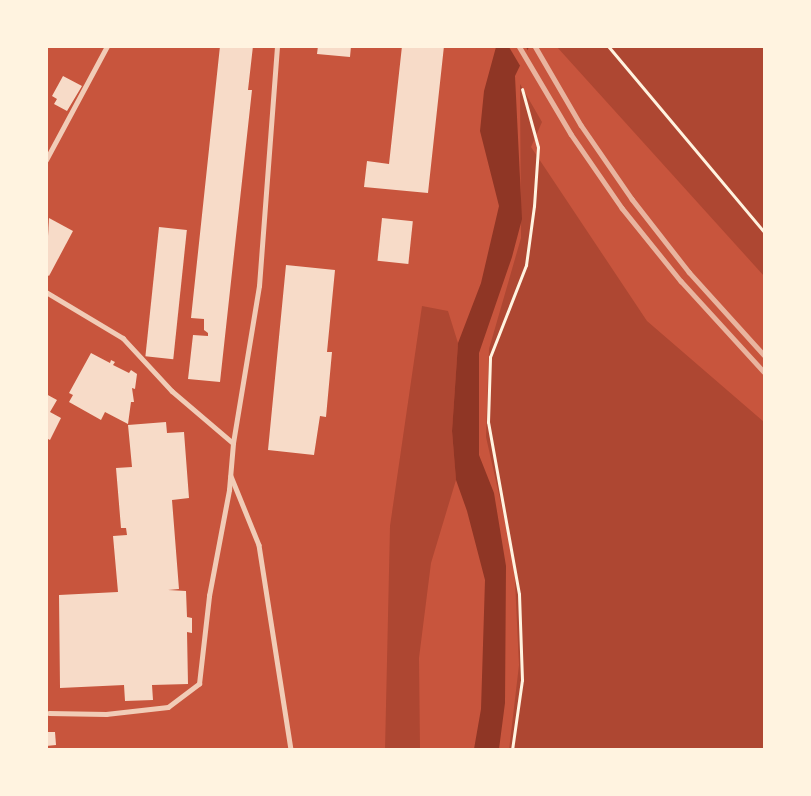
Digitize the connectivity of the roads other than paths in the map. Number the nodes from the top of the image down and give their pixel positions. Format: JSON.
{"nodes":[{"id":1,"x":107,"y":46,"type":"edge"},
{"id":2,"x":277,"y":46,"type":"edge"},
{"id":3,"x":46,"y":160,"type":"edge"},
{"id":4,"x":46,"y":292,"type":"edge"},
{"id":5,"x":232,"y":443,"type":"junction"},
{"id":6,"x":230,"y":474,"type":"junction"},
{"id":7,"x":49,"y":713,"type":"dead end"},
{"id":8,"x":291,"y":750,"type":"edge"}],
"edges":[{"from":1,"to":3,"type":"lane"},
{"from":2,"to":5,"type":"lane"},
{"from":4,"to":5,"type":"lane"},
{"from":5,"to":6,"type":"lane"},
{"from":6,"to":7,"type":"lane"},
{"from":6,"to":8,"type":"lane"}]}
